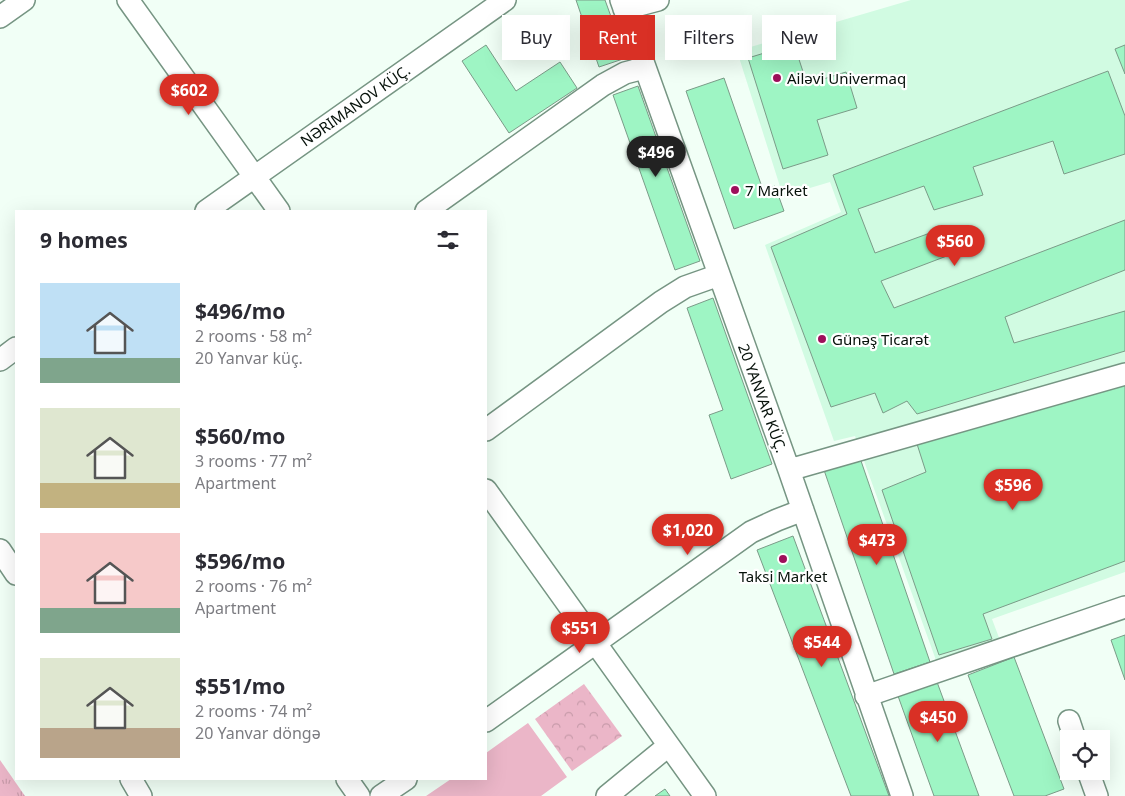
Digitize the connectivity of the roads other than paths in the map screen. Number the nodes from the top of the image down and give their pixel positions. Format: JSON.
{"nodes":[{"id":1,"x":24,"y":0,"type":"edge"},
{"id":2,"x":128,"y":0,"type":"edge"},
{"id":3,"x":505,"y":0,"type":"edge"},
{"id":4,"x":658,"y":0,"type":"edge"},
{"id":5,"x":622,"y":5,"type":"edge"},
{"id":6,"x":0,"y":17,"type":"edge"},
{"id":7,"x":644,"y":68,"type":"junction"},
{"id":8,"x":255,"y":176,"type":"junction"},
{"id":9,"x":207,"y":210,"type":"edge"},
{"id":10,"x":278,"y":210,"type":"edge"},
{"id":11,"x":427,"y":210,"type":"edge"},
{"id":12,"x":718,"y":275,"type":"junction"},
{"id":13,"x":15,"y":349,"type":"edge"},
{"id":14,"x":0,"y":360,"type":"edge"},
{"id":15,"x":1125,"y":374,"type":"edge"},
{"id":16,"x":487,"y":429,"type":"edge"},
{"id":17,"x":789,"y":470,"type":"junction"},
{"id":18,"x":487,"y":491,"type":"edge"},
{"id":19,"x":802,"y":510,"type":"junction"},
{"id":20,"x":0,"y":550,"type":"edge"},
{"id":21,"x":15,"y":572,"type":"edge"},
{"id":22,"x":1125,"y":607,"type":"edge"},
{"id":23,"x":595,"y":644,"type":"junction"},
{"id":24,"x":866,"y":696,"type":"junction"},
{"id":25,"x":487,"y":720,"type":"edge"},
{"id":26,"x":668,"y":746,"type":"junction"},
{"id":27,"x":132,"y":780,"type":"edge"},
{"id":28,"x":348,"y":780,"type":"edge"},
{"id":29,"x":405,"y":780,"type":"edge"},
{"id":30,"x":1091,"y":780,"type":"edge"},
{"id":31,"x":141,"y":796,"type":"edge"},
{"id":32,"x":359,"y":796,"type":"edge"},
{"id":33,"x":381,"y":796,"type":"edge"},
{"id":34,"x":607,"y":796,"type":"edge"},
{"id":35,"x":705,"y":796,"type":"edge"},
{"id":36,"x":902,"y":796,"type":"edge"},
{"id":37,"x":1097,"y":796,"type":"edge"}],
"edges":[{"from":1,"to":6,"type":"street"},
{"from":2,"to":8,"type":"street"},
{"from":3,"to":8,"type":"street","name":"NƏRIMANOV KÜÇ."},
{"from":4,"to":5,"type":"street"},
{"from":5,"to":7,"type":"street","name":"20 YANVAR KÜÇ."},
{"from":7,"to":11,"type":"street"},
{"from":7,"to":12,"type":"street","name":"20 YANVAR KÜÇ."},
{"from":8,"to":9,"type":"street","name":"NƏRIMANOV KÜÇ."},
{"from":8,"to":10,"type":"street"},
{"from":12,"to":16,"type":"street"},
{"from":12,"to":17,"type":"street","name":"20 YANVAR KÜÇ."},
{"from":13,"to":14,"type":"street"},
{"from":15,"to":17,"type":"street"},
{"from":17,"to":19,"type":"street","name":"20 YANVAR KÜÇ."},
{"from":18,"to":23,"type":"street"},
{"from":19,"to":23,"type":"street"},
{"from":19,"to":24,"type":"street","name":"20 YANVAR KÜÇ."},
{"from":20,"to":21,"type":"street"},
{"from":22,"to":24,"type":"street"},
{"from":23,"to":25,"type":"street"},
{"from":23,"to":26,"type":"street"},
{"from":24,"to":36,"type":"street","name":"20 YANVAR KÜÇ."},
{"from":26,"to":34,"type":"street"},
{"from":26,"to":35,"type":"street"},
{"from":27,"to":31,"type":"street"},
{"from":28,"to":32,"type":"street"},
{"from":29,"to":33,"type":"street"},
{"from":30,"to":37,"type":"street"}]}
